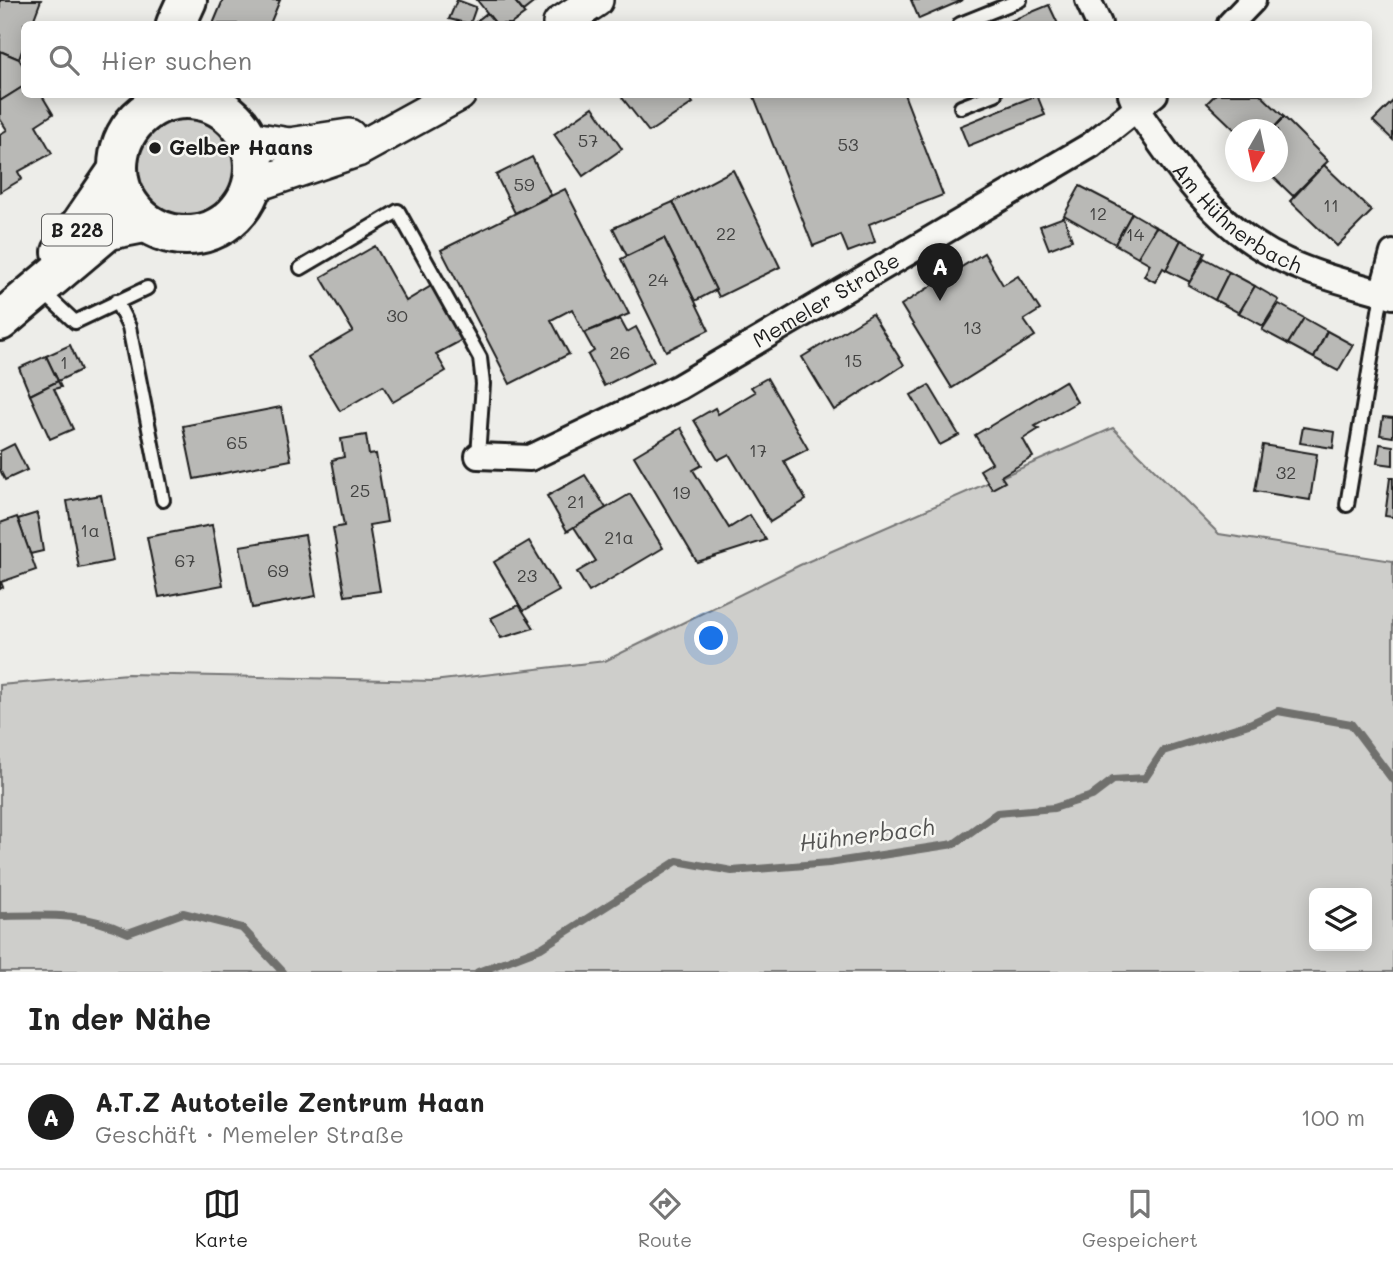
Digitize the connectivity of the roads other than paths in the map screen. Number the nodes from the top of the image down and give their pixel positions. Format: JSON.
{"nodes":[{"id":1,"x":188,"y":0,"type":"edge"},
{"id":2,"x":596,"y":0,"type":"edge"},
{"id":3,"x":1020,"y":0,"type":"edge"},
{"id":4,"x":1088,"y":0,"type":"edge"},
{"id":5,"x":1253,"y":0,"type":"edge"},
{"id":6,"x":178,"y":21,"type":"edge"},
{"id":7,"x":187,"y":21,"type":"edge"},
{"id":8,"x":564,"y":21,"type":"edge"},
{"id":9,"x":968,"y":21,"type":"edge"},
{"id":10,"x":1098,"y":21,"type":"edge"},
{"id":11,"x":1233,"y":21,"type":"edge"},
{"id":12,"x":202,"y":98,"type":"edge"},
{"id":13,"x":452,"y":98,"type":"edge"},
{"id":14,"x":985,"y":98,"type":"edge"},
{"id":15,"x":154,"y":100,"type":"edge"},
{"id":16,"x":1141,"y":100,"type":"edge"},
{"id":17,"x":961,"y":107,"type":"dead end"},
{"id":18,"x":397,"y":129,"type":"junction"},
{"id":19,"x":247,"y":138,"type":"junction"},
{"id":20,"x":116,"y":173,"type":"junction"},
{"id":21,"x":254,"y":185,"type":"junction"},
{"id":22,"x":144,"y":223,"type":"junction"},
{"id":23,"x":1393,"y":253,"type":"edge"},
{"id":24,"x":301,"y":268,"type":"dead end"},
{"id":25,"x":38,"y":286,"type":"junction"},
{"id":26,"x":147,"y":288,"type":"dead end"},
{"id":27,"x":1387,"y":295,"type":"edge"},
{"id":28,"x":116,"y":301,"type":"junction"},
{"id":29,"x":0,"y":321,"type":"edge"},
{"id":30,"x":478,"y":456,"type":"joint"},
{"id":31,"x":163,"y":499,"type":"dead end"},
{"id":32,"x":1347,"y":505,"type":"dead end"}],
"edges":[{"from":1,"to":6,"type":"main road"},
{"from":1,"to":7,"type":"main road"},
{"from":2,"to":8,"type":"street"},
{"from":3,"to":9,"type":"lane"},
{"from":4,"to":10,"type":"street"},
{"from":5,"to":11,"type":"street"},
{"from":12,"to":15,"type":"main road","number":"B 228"},
{"from":12,"to":19,"type":"main road","number":"B 228"},
{"from":13,"to":18,"type":"street"},
{"from":14,"to":17,"type":"lane"},
{"from":15,"to":20,"type":"main road","number":"B 228"},
{"from":16,"to":27,"type":"street","name":"Am Hühnerbach"},
{"from":16,"to":30,"type":"street","name":"Memeler Straße"},
{"from":18,"to":19,"type":"street"},
{"from":18,"to":21,"type":"street"},
{"from":19,"to":21,"type":"main road","number":"B 228"},
{"from":20,"to":22,"type":"main road","number":"B 228"},
{"from":20,"to":25,"type":"main road","number":"B 228"},
{"from":21,"to":22,"type":"main road"},
{"from":22,"to":25,"type":"main road","number":"B 228"},
{"from":23,"to":27,"type":"street"},
{"from":24,"to":30,"type":"lane"},
{"from":25,"to":28,"type":"lane"},
{"from":25,"to":29,"type":"main road","number":"B 228"},
{"from":26,"to":28,"type":"lane"},
{"from":27,"to":32,"type":"lane"},
{"from":28,"to":31,"type":"lane"}]}
